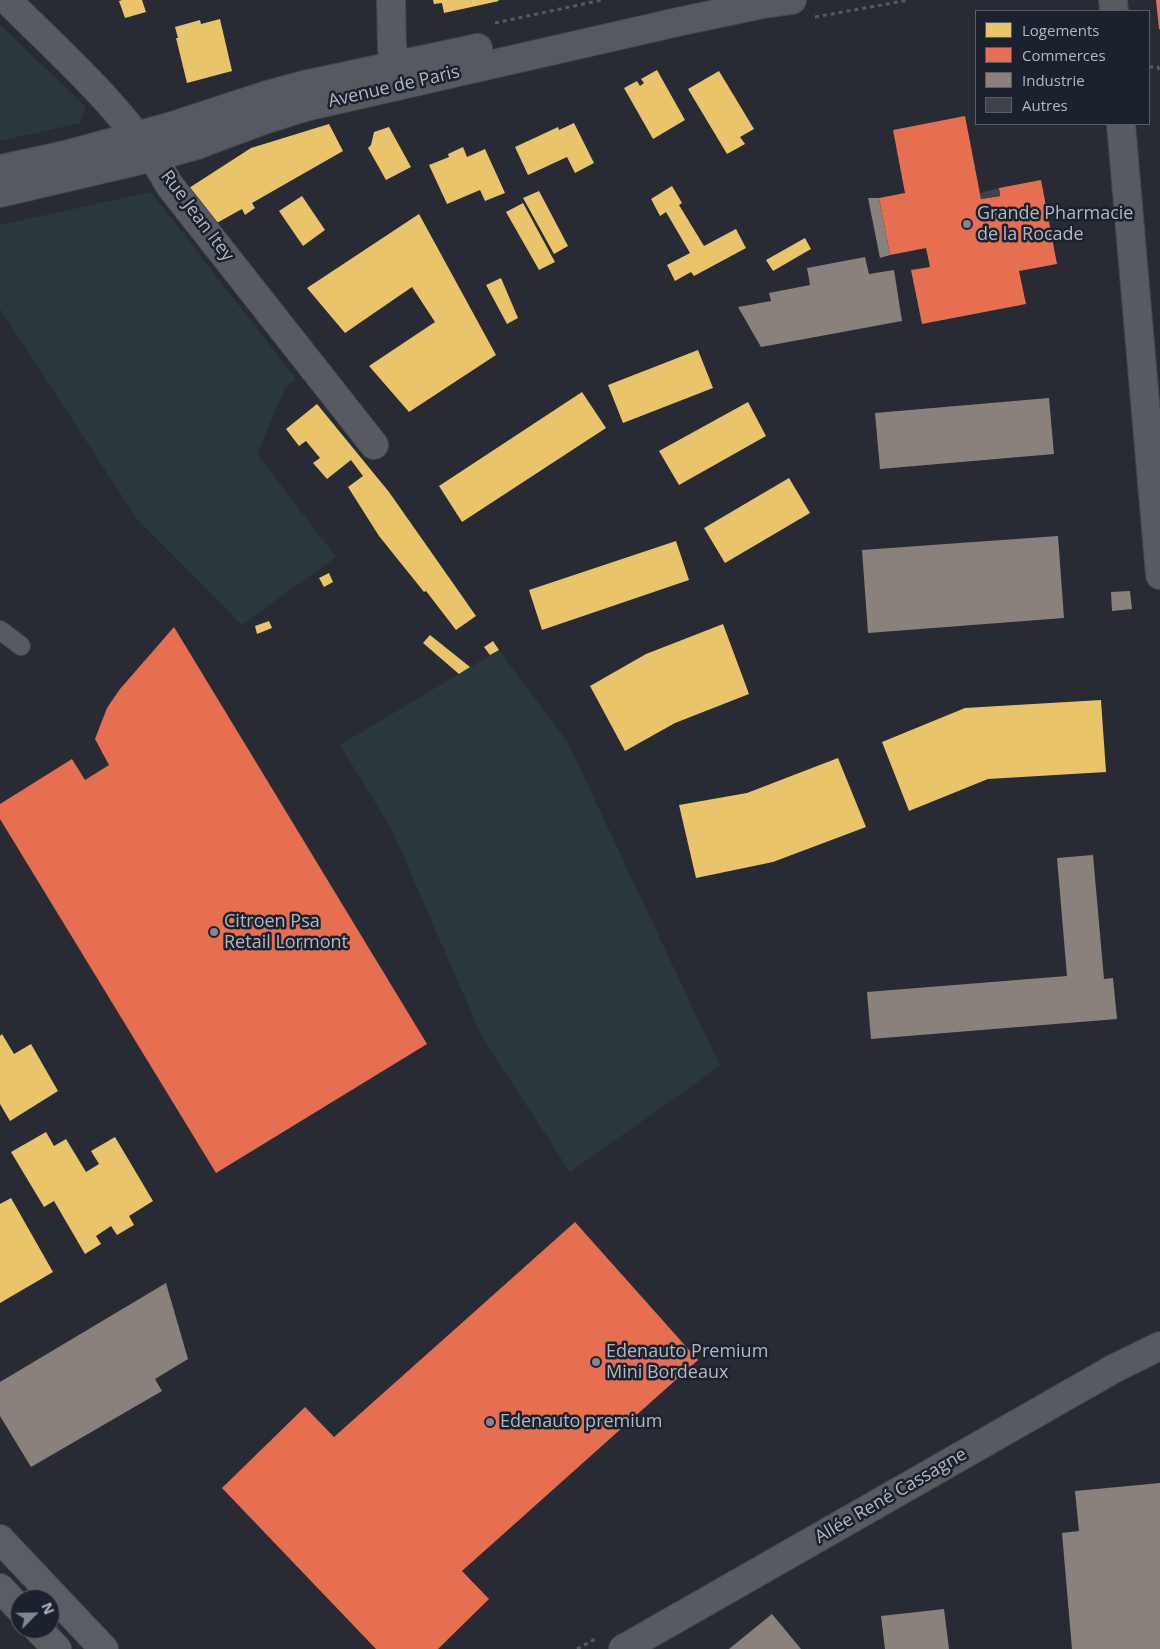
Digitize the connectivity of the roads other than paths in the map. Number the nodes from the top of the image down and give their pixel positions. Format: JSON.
{"nodes":[{"id":1,"x":7,"y":0,"type":"edge"},
{"id":2,"x":392,"y":0,"type":"edge"},
{"id":3,"x":702,"y":0,"type":"edge"},
{"id":4,"x":792,"y":0,"type":"edge"},
{"id":5,"x":396,"y":76,"type":"junction"},
{"id":6,"x":1121,"y":125,"type":"edge"},
{"id":7,"x":137,"y":136,"type":"junction"},
{"id":8,"x":154,"y":157,"type":"junction"},
{"id":9,"x":0,"y":169,"type":"edge"},
{"id":10,"x":0,"y":193,"type":"edge"},
{"id":11,"x":374,"y":445,"type":"dead end"},
{"id":12,"x":1160,"y":569,"type":"edge"},
{"id":13,"x":1160,"y":575,"type":"edge"},
{"id":14,"x":0,"y":630,"type":"edge"},
{"id":15,"x":20,"y":646,"type":"dead end"},
{"id":16,"x":1160,"y":1346,"type":"edge"},
{"id":17,"x":0,"y":1539,"type":"edge"},
{"id":18,"x":0,"y":1588,"type":"edge"},
{"id":19,"x":10,"y":1598,"type":"edge"},
{"id":20,"x":104,"y":1649,"type":"edge"},
{"id":21,"x":623,"y":1649,"type":"edge"}],
"edges":[{"from":1,"to":7,"type":"street","name":"Rue Jean Itey"},
{"from":2,"to":5,"type":"street"},
{"from":3,"to":5,"type":"main road","name":"Avenue de Paris"},
{"from":4,"to":5,"type":"main road","name":"Avenue de Paris"},
{"from":5,"to":7,"type":"main road","name":"Avenue de Paris"},
{"from":5,"to":8,"type":"main road","name":"Avenue de Paris"},
{"from":6,"to":12,"type":"street"},
{"from":7,"to":8,"type":"street","name":"Rue Jean Itey"},
{"from":7,"to":9,"type":"main road","name":"Avenue de Paris"},
{"from":8,"to":10,"type":"main road","name":"Avenue de Paris"},
{"from":8,"to":11,"type":"street","name":"Rue Jean Itey"},
{"from":12,"to":13,"type":"street"},
{"from":14,"to":15,"type":"lane"},
{"from":16,"to":21,"type":"street","name":"Allée René Cassagne"},
{"from":17,"to":20,"type":"main road"},
{"from":18,"to":19,"type":"main road"}]}
